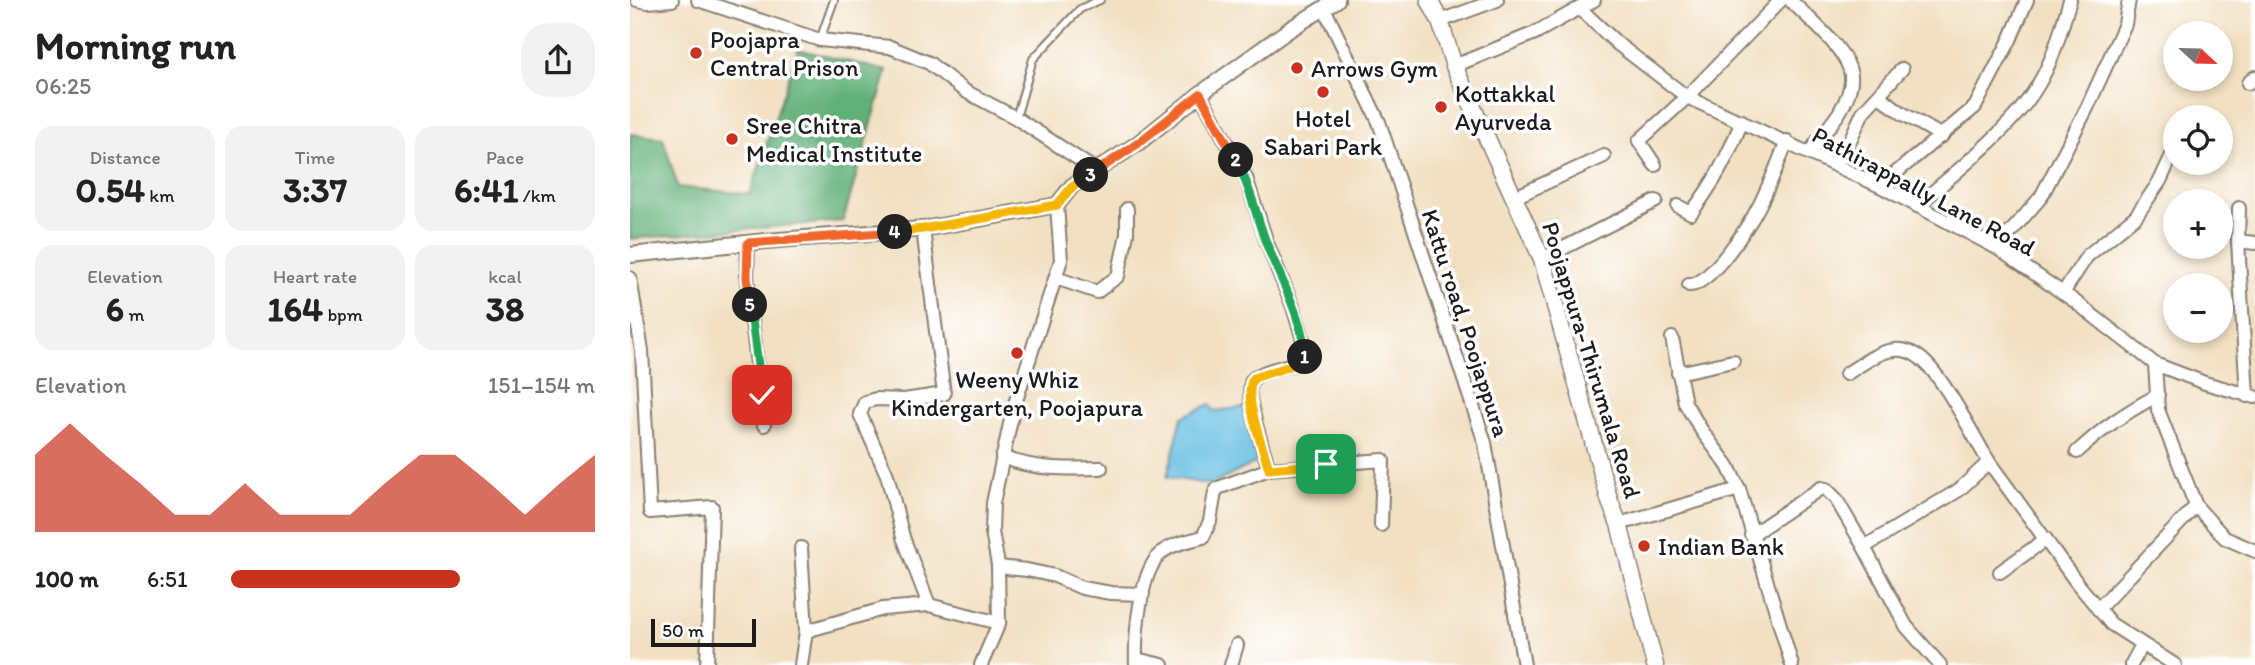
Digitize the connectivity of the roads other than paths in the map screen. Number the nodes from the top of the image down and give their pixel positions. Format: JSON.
{"nodes":[{"id":1,"x":637,"y":0,"type":"edge"},
{"id":2,"x":672,"y":0,"type":"edge"},
{"id":3,"x":698,"y":0,"type":"edge"},
{"id":4,"x":834,"y":0,"type":"edge"},
{"id":5,"x":1100,"y":0,"type":"edge"},
{"id":6,"x":1429,"y":0,"type":"edge"},
{"id":7,"x":1497,"y":0,"type":"edge"},
{"id":8,"x":1594,"y":0,"type":"edge"},
{"id":9,"x":1781,"y":0,"type":"edge"},
{"id":10,"x":1790,"y":0,"type":"edge"},
{"id":11,"x":2027,"y":0,"type":"edge"},
{"id":12,"x":2070,"y":0,"type":"edge"},
{"id":13,"x":2129,"y":0,"type":"edge"},
{"id":14,"x":1330,"y":4,"type":"edge"},
{"id":15,"x":1580,"y":9,"type":"junction"},
{"id":16,"x":1440,"y":21,"type":"junction"},
{"id":17,"x":820,"y":40,"type":"junction"},
{"id":18,"x":1454,"y":66,"type":"junction"},
{"id":19,"x":1902,"y":69,"type":"dead end"},
{"id":20,"x":1200,"y":94,"type":"junction"},
{"id":21,"x":1878,"y":96,"type":"junction"},
{"id":22,"x":1687,"y":97,"type":"junction"},
{"id":23,"x":1017,"y":118,"type":"junction"},
{"id":24,"x":1742,"y":121,"type":"junction"},
{"id":25,"x":1942,"y":136,"type":"junction"},
{"id":26,"x":1787,"y":141,"type":"junction"},
{"id":27,"x":1810,"y":152,"type":"junction"},
{"id":28,"x":1605,"y":156,"type":"dead end"},
{"id":29,"x":1836,"y":164,"type":"junction"},
{"id":30,"x":1655,"y":165,"type":"dead end"},
{"id":31,"x":1097,"y":171,"type":"junction"},
{"id":32,"x":2163,"y":174,"type":"edge"},
{"id":33,"x":1880,"y":186,"type":"junction"},
{"id":34,"x":1515,"y":197,"type":"junction"},
{"id":35,"x":1656,"y":201,"type":"dead end"},
{"id":36,"x":1057,"y":205,"type":"junction"},
{"id":37,"x":1678,"y":206,"type":"dead end"},
{"id":38,"x":1917,"y":206,"type":"junction"},
{"id":39,"x":2239,"y":208,"type":"dead end"},
{"id":40,"x":1127,"y":209,"type":"dead end"},
{"id":41,"x":923,"y":229,"type":"junction"},
{"id":42,"x":2238,"y":241,"type":"junction"},
{"id":43,"x":748,"y":243,"type":"junction"},
{"id":44,"x":2255,"y":243,"type":"edge"},
{"id":45,"x":1997,"y":248,"type":"junction"},
{"id":46,"x":630,"y":255,"type":"edge"},
{"id":47,"x":1542,"y":259,"type":"junction"},
{"id":48,"x":630,"y":278,"type":"edge"},
{"id":49,"x":1056,"y":278,"type":"junction"},
{"id":50,"x":1689,"y":285,"type":"dead end"},
{"id":51,"x":2063,"y":293,"type":"junction"},
{"id":52,"x":1672,"y":338,"type":"dead end"},
{"id":53,"x":1733,"y":361,"type":"dead end"},
{"id":54,"x":2155,"y":364,"type":"junction"},
{"id":55,"x":1678,"y":373,"type":"junction"},
{"id":56,"x":1846,"y":373,"type":"dead end"},
{"id":57,"x":2158,"y":396,"type":"junction"},
{"id":58,"x":2251,"y":397,"type":"edge"},
{"id":59,"x":764,"y":425,"type":"dead end"},
{"id":60,"x":2077,"y":452,"type":"dead end"},
{"id":61,"x":1002,"y":457,"type":"junction"},
{"id":62,"x":1989,"y":463,"type":"junction"},
{"id":63,"x":1101,"y":468,"type":"dead end"},
{"id":64,"x":1269,"y":469,"type":"junction"},
{"id":65,"x":1739,"y":489,"type":"junction"},
{"id":66,"x":2196,"y":506,"type":"junction"},
{"id":67,"x":1619,"y":524,"type":"junction"},
{"id":68,"x":1381,"y":526,"type":"dead end"},
{"id":69,"x":1751,"y":535,"type":"junction"},
{"id":70,"x":2046,"y":538,"type":"junction"},
{"id":71,"x":1864,"y":547,"type":"junction"},
{"id":72,"x":801,"y":548,"type":"dead end"},
{"id":73,"x":2255,"y":551,"type":"edge"},
{"id":74,"x":998,"y":567,"type":"junction"},
{"id":75,"x":2000,"y":572,"type":"dead end"},
{"id":76,"x":1143,"y":594,"type":"junction"},
{"id":77,"x":929,"y":605,"type":"junction"},
{"id":78,"x":2098,"y":608,"type":"junction"},
{"id":79,"x":999,"y":623,"type":"junction"},
{"id":80,"x":806,"y":631,"type":"junction"},
{"id":81,"x":1237,"y":645,"type":"dead end"},
{"id":82,"x":2142,"y":645,"type":"junction"},
{"id":83,"x":1136,"y":662,"type":"edge"},
{"id":84,"x":707,"y":665,"type":"edge"},
{"id":85,"x":801,"y":665,"type":"edge"},
{"id":86,"x":981,"y":665,"type":"edge"},
{"id":87,"x":1162,"y":665,"type":"edge"},
{"id":88,"x":1231,"y":665,"type":"edge"},
{"id":89,"x":1524,"y":665,"type":"edge"},
{"id":90,"x":1655,"y":665,"type":"edge"},
{"id":91,"x":1792,"y":665,"type":"edge"},
{"id":92,"x":1940,"y":665,"type":"edge"},
{"id":93,"x":2131,"y":665,"type":"edge"},
{"id":94,"x":2175,"y":665,"type":"edge"}],
"edges":[{"from":1,"to":2,"type":"street"},
{"from":3,"to":17,"type":"street"},
{"from":4,"to":17,"type":"lane"},
{"from":5,"to":23,"type":"lane"},
{"from":6,"to":16,"type":"main road","name":"Poojappura-Thirumala Road"},
{"from":7,"to":16,"type":"street"},
{"from":8,"to":15,"type":"street"},
{"from":9,"to":22,"type":"street"},
{"from":10,"to":27,"type":"street"},
{"from":11,"to":25,"type":"street"},
{"from":12,"to":38,"type":"street"},
{"from":13,"to":45,"type":"street"},
{"from":14,"to":20,"type":"street"},
{"from":14,"to":89,"type":"street","name":"Kattu road, Poojappura"},
{"from":15,"to":18,"type":"street"},
{"from":15,"to":22,"type":"street","name":"Pathirappally Lane Road"},
{"from":16,"to":18,"type":"main road","name":"Poojappura-Thirumala Road"},
{"from":17,"to":23,"type":"street"},
{"from":18,"to":34,"type":"main road","name":"Poojappura-Thirumala Road"},
{"from":19,"to":21,"type":"street"},
{"from":20,"to":31,"type":"street"},
{"from":20,"to":64,"type":"street"},
{"from":21,"to":25,"type":"street"},
{"from":21,"to":29,"type":"street"},
{"from":22,"to":24,"type":"street","name":"Pathirappally Lane Road"},
{"from":22,"to":30,"type":"street"},
{"from":23,"to":31,"type":"street"},
{"from":24,"to":26,"type":"street","name":"Pathirappally Lane Road"},
{"from":24,"to":37,"type":"street"},
{"from":25,"to":33,"type":"street"},
{"from":26,"to":27,"type":"street","name":"Pathirappally Lane Road"},
{"from":26,"to":50,"type":"street"},
{"from":27,"to":29,"type":"street","name":"Pathirappally Lane Road"},
{"from":28,"to":34,"type":"street"},
{"from":29,"to":33,"type":"street","name":"Pathirappally Lane Road"},
{"from":31,"to":36,"type":"street"},
{"from":32,"to":51,"type":"street"},
{"from":33,"to":38,"type":"street","name":"Pathirappally Lane Road"},
{"from":34,"to":47,"type":"main road","name":"Poojappura-Thirumala Road"},
{"from":35,"to":47,"type":"street"},
{"from":36,"to":41,"type":"street"},
{"from":36,"to":49,"type":"street"},
{"from":38,"to":45,"type":"street","name":"Pathirappally Lane Road"},
{"from":39,"to":42,"type":"street"},
{"from":40,"to":49,"type":"street"},
{"from":41,"to":43,"type":"street"},
{"from":41,"to":77,"type":"street"},
{"from":42,"to":44,"type":"street"},
{"from":42,"to":58,"type":"street"},
{"from":43,"to":46,"type":"street"},
{"from":43,"to":59,"type":"street"},
{"from":45,"to":51,"type":"street","name":"Pathirappally Lane Road"},
{"from":47,"to":67,"type":"main road","name":"Poojappura-Thirumala Road"},
{"from":48,"to":84,"type":"street"},
{"from":49,"to":61,"type":"street"},
{"from":51,"to":54,"type":"street","name":"Pathirappally Lane Road"},
{"from":52,"to":55,"type":"street"},
{"from":53,"to":55,"type":"street"},
{"from":54,"to":57,"type":"street"},
{"from":54,"to":58,"type":"street","name":"Pathirappally Lane Road"},
{"from":55,"to":65,"type":"street"},
{"from":56,"to":62,"type":"street"},
{"from":57,"to":60,"type":"street"},
{"from":57,"to":66,"type":"street"},
{"from":61,"to":63,"type":"street"},
{"from":61,"to":74,"type":"street"},
{"from":62,"to":70,"type":"street"},
{"from":62,"to":71,"type":"street"},
{"from":64,"to":68,"type":"street"},
{"from":64,"to":76,"type":"street"},
{"from":65,"to":67,"type":"street"},
{"from":65,"to":69,"type":"street"},
{"from":66,"to":73,"type":"street"},
{"from":66,"to":78,"type":"street"},
{"from":67,"to":90,"type":"main road","name":"Poojappura-Thirumala Road"},
{"from":69,"to":71,"type":"street"},
{"from":69,"to":91,"type":"street"},
{"from":70,"to":75,"type":"street"},
{"from":70,"to":78,"type":"street"},
{"from":71,"to":92,"type":"street"},
{"from":72,"to":80,"type":"street"},
{"from":74,"to":76,"type":"street"},
{"from":74,"to":79,"type":"street"},
{"from":76,"to":83,"type":"street"},
{"from":77,"to":79,"type":"street"},
{"from":77,"to":80,"type":"street"},
{"from":78,"to":82,"type":"street"},
{"from":79,"to":86,"type":"street"},
{"from":80,"to":85,"type":"street"},
{"from":81,"to":88,"type":"street"},
{"from":82,"to":93,"type":"street"},
{"from":82,"to":94,"type":"street"},
{"from":83,"to":87,"type":"street"}]}
